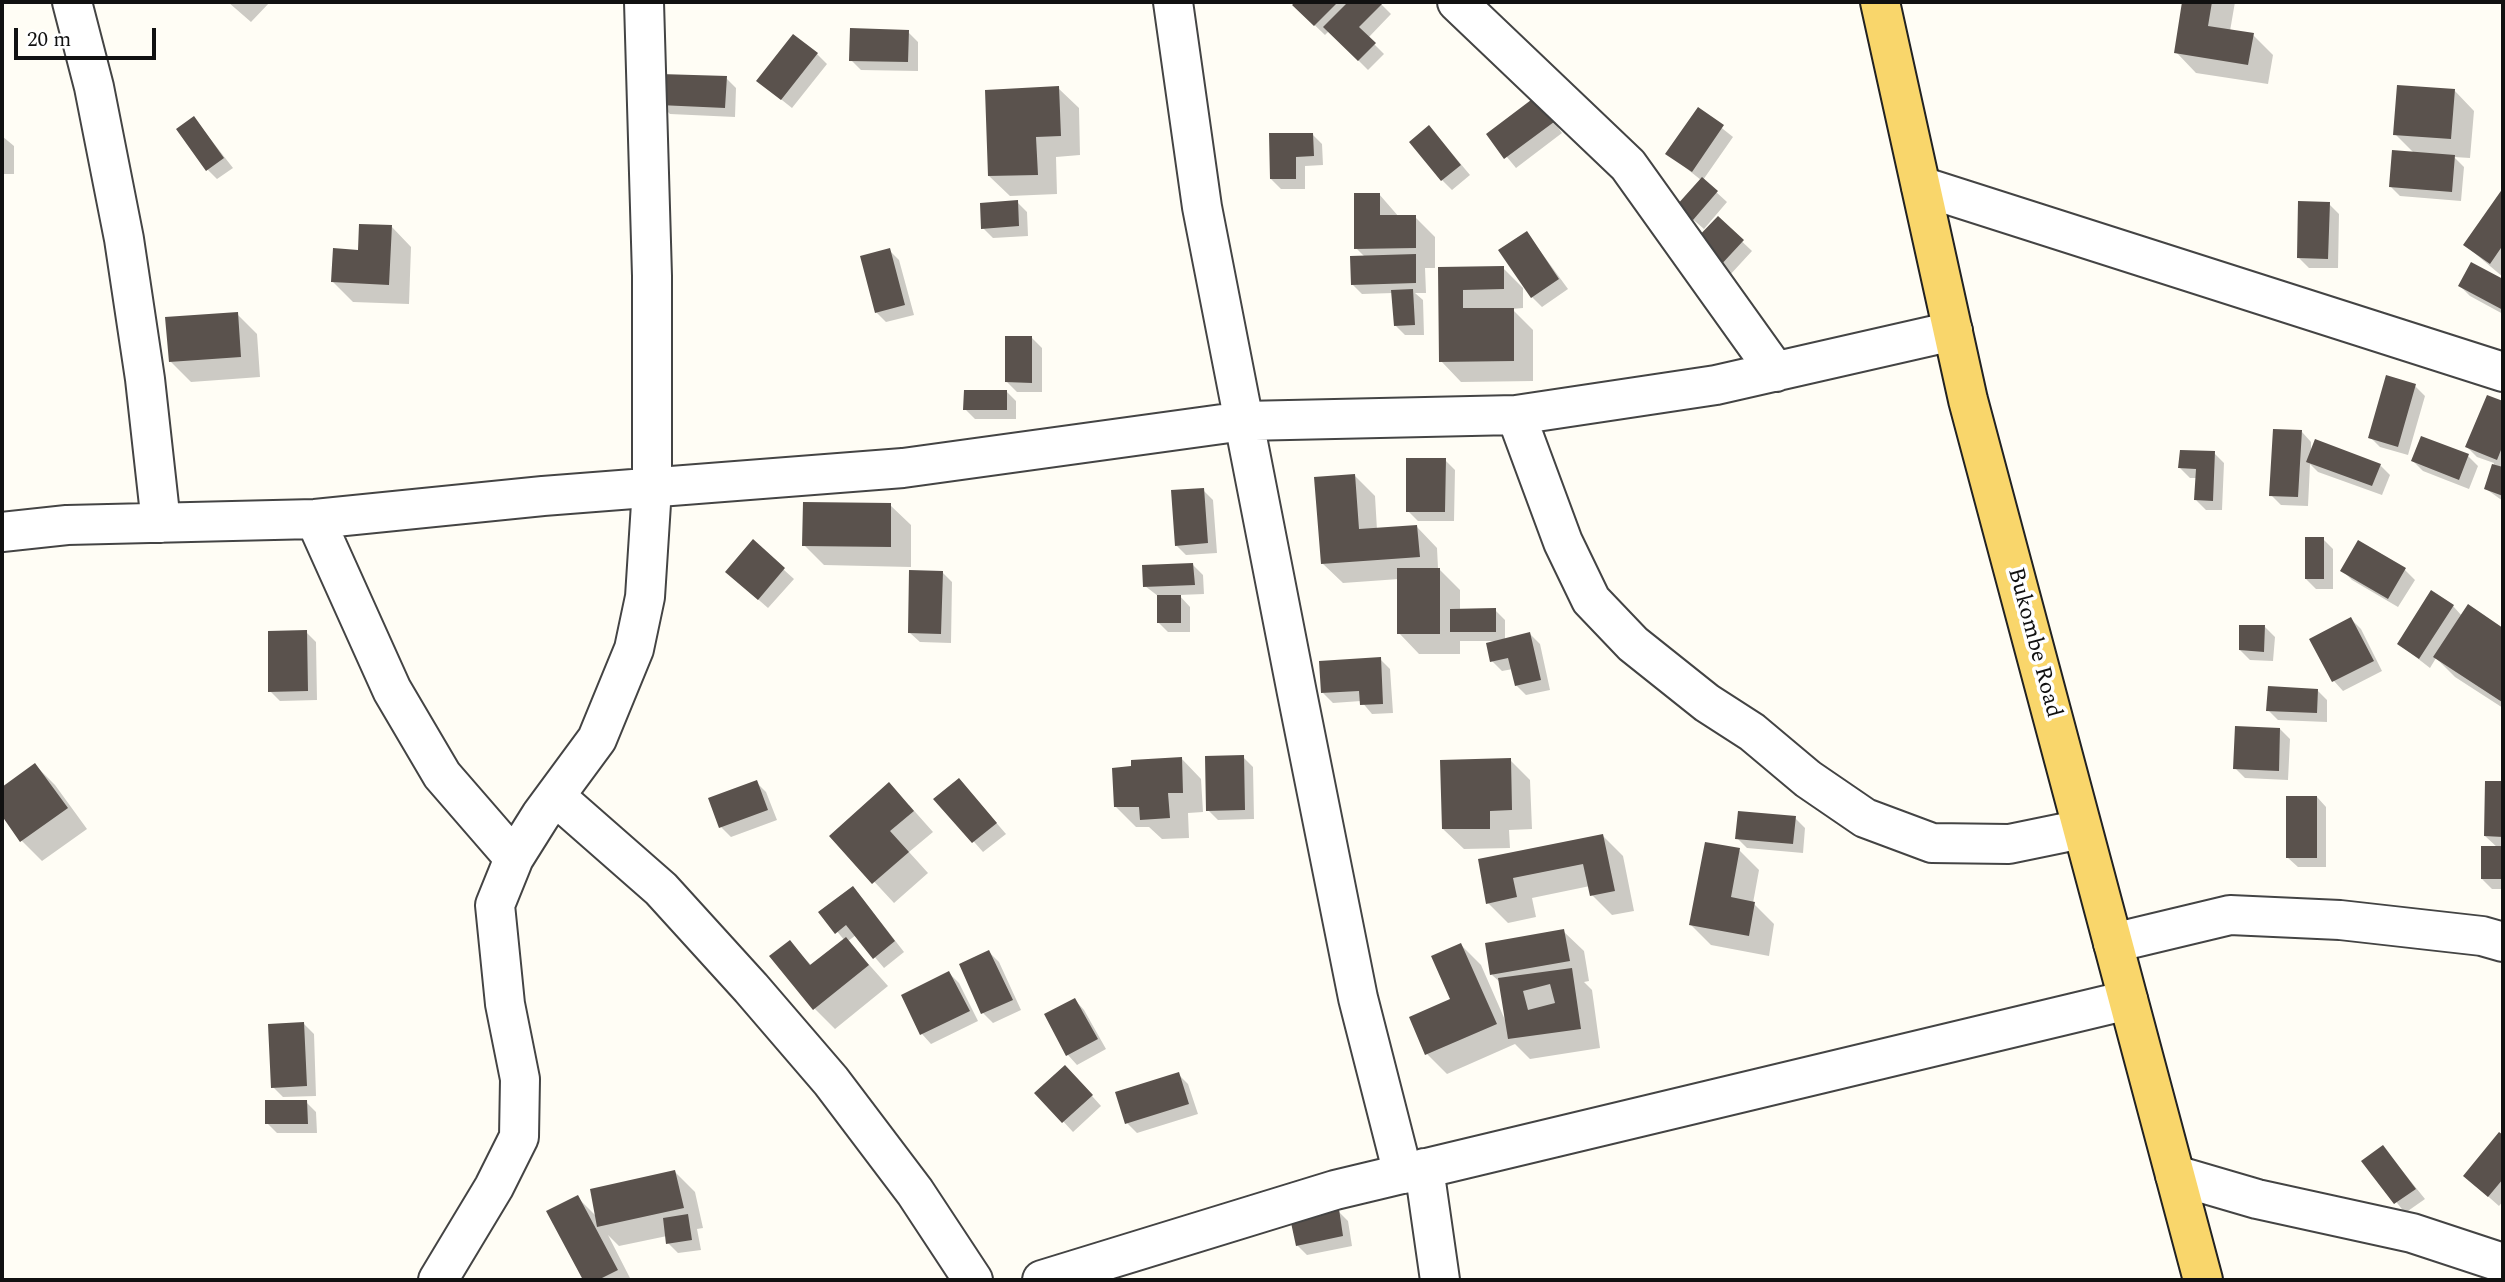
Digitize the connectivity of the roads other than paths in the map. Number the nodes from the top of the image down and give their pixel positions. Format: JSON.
{"nodes":[{"id":1,"x":72,"y":2,"type":"edge"},
{"id":2,"x":643,"y":2,"type":"edge"},
{"id":3,"x":1173,"y":2,"type":"edge"},
{"id":4,"x":1457,"y":2,"type":"edge"},
{"id":5,"x":1880,"y":2,"type":"edge"},
{"id":6,"x":1921,"y":186,"type":"junction"},
{"id":7,"x":1953,"y":331,"type":"junction"},
{"id":8,"x":1776,"y":372,"type":"junction"},
{"id":9,"x":2503,"y":372,"type":"edge"},
{"id":10,"x":1516,"y":415,"type":"junction"},
{"id":11,"x":1244,"y":421,"type":"junction"},
{"id":12,"x":652,"y":488,"type":"junction"},
{"id":13,"x":316,"y":519,"type":"junction"},
{"id":14,"x":161,"y":523,"type":"junction"},
{"id":15,"x":2,"y":532,"type":"edge"},
{"id":16,"x":555,"y":796,"type":"junction"},
{"id":17,"x":2082,"y":829,"type":"junction"},
{"id":18,"x":514,"y":858,"type":"junction"},
{"id":19,"x":2503,"y":942,"type":"edge"},
{"id":20,"x":2113,"y":943,"type":"junction"},
{"id":21,"x":2128,"y":1000,"type":"junction"},
{"id":22,"x":1414,"y":1171,"type":"junction"},
{"id":23,"x":2175,"y":1175,"type":"junction"},
{"id":24,"x":2503,"y":1263,"type":"edge"},
{"id":25,"x":438,"y":1280,"type":"edge"},
{"id":26,"x":973,"y":1280,"type":"edge"},
{"id":27,"x":1042,"y":1280,"type":"edge"},
{"id":28,"x":1440,"y":1280,"type":"edge"},
{"id":29,"x":2203,"y":1280,"type":"edge"}],
"edges":[{"from":1,"to":14,"type":"street"},
{"from":2,"to":12,"type":"street"},
{"from":3,"to":11,"type":"street"},
{"from":4,"to":8,"type":"street"},
{"from":5,"to":6,"type":"main road","name":"Bukombe Road"},
{"from":6,"to":7,"type":"main road","name":"Bukombe Road"},
{"from":6,"to":9,"type":"street"},
{"from":7,"to":8,"type":"street"},
{"from":7,"to":17,"type":"main road","name":"Bukombe Road"},
{"from":8,"to":10,"type":"street"},
{"from":10,"to":11,"type":"street"},
{"from":10,"to":17,"type":"street"},
{"from":11,"to":12,"type":"street"},
{"from":11,"to":22,"type":"street"},
{"from":12,"to":13,"type":"street"},
{"from":12,"to":16,"type":"street"},
{"from":13,"to":14,"type":"street"},
{"from":13,"to":18,"type":"street"},
{"from":14,"to":15,"type":"street"},
{"from":16,"to":18,"type":"street"},
{"from":16,"to":26,"type":"street"},
{"from":17,"to":20,"type":"main road","name":"Bukombe Road"},
{"from":18,"to":25,"type":"street"},
{"from":19,"to":20,"type":"street"},
{"from":20,"to":21,"type":"main road","name":"Bukombe Road"},
{"from":21,"to":22,"type":"street"},
{"from":21,"to":23,"type":"main road","name":"Bukombe Road"},
{"from":22,"to":27,"type":"street"},
{"from":22,"to":28,"type":"street"},
{"from":23,"to":24,"type":"street"},
{"from":23,"to":29,"type":"main road","name":"Bukombe Road"}]}
